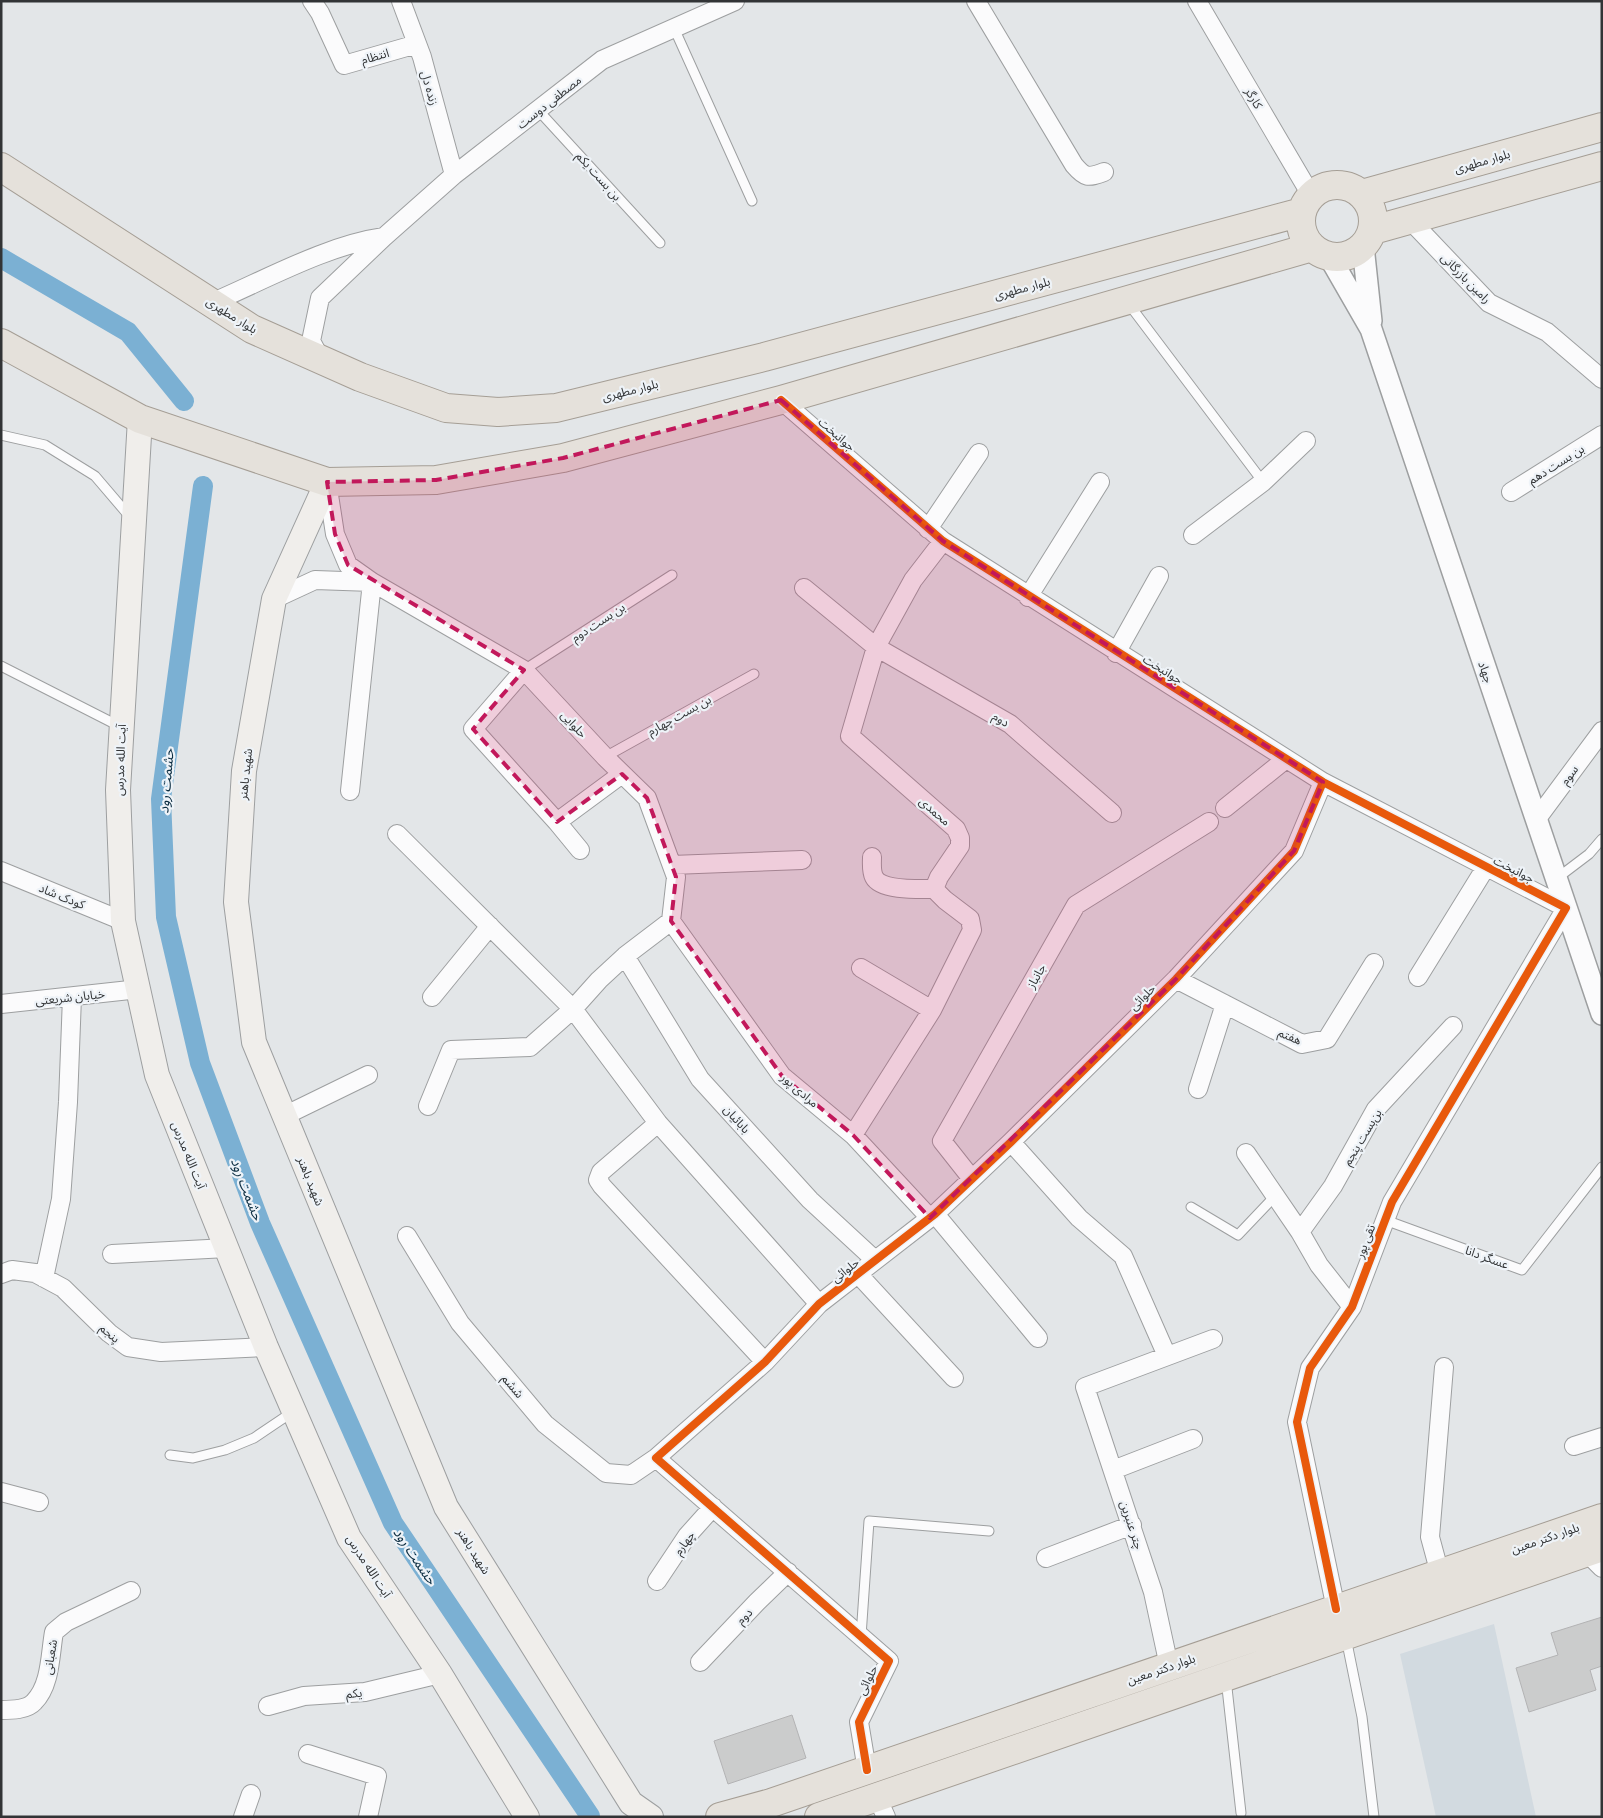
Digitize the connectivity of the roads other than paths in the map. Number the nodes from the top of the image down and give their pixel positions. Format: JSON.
{"nodes":[{"id":1,"x":312,"y":1,"type":"edge"},
{"id":2,"x":401,"y":1,"type":"edge"},
{"id":3,"x":735,"y":1,"type":"edge"},
{"id":4,"x":976,"y":1,"type":"edge"},
{"id":5,"x":1197,"y":1,"type":"edge"},
{"id":6,"x":674,"y":28,"type":"junction"},
{"id":7,"x":417,"y":44,"type":"junction"},
{"id":8,"x":538,"y":110,"type":"junction"},
{"id":9,"x":1602,"y":127,"type":"edge"},
{"id":10,"x":1602,"y":166,"type":"edge"},
{"id":11,"x":1,"y":167,"type":"edge"},
{"id":12,"x":1104,"y":172,"type":"dead end"},
{"id":13,"x":454,"y":175,"type":"junction"},
{"id":14,"x":1362,"y":194,"type":"junction"},
{"id":15,"x":752,"y":201,"type":"dead end"},
{"id":16,"x":1306,"y":204,"type":"junction"},
{"id":17,"x":1410,"y":220,"type":"junction"},
{"id":18,"x":384,"y":237,"type":"junction"},
{"id":19,"x":1368,"y":238,"type":"junction"},
{"id":20,"x":660,"y":243,"type":"dead end"},
{"id":21,"x":1320,"y":252,"type":"junction"},
{"id":22,"x":1126,"y":301,"type":"junction"},
{"id":23,"x":211,"y":303,"type":"junction"},
{"id":24,"x":1371,"y":329,"type":"junction"},
{"id":25,"x":3,"y":347,"type":"edge"},
{"id":26,"x":321,"y":360,"type":"junction"},
{"id":27,"x":1602,"y":379,"type":"edge"},
{"id":28,"x":781,"y":400,"type":"junction"},
{"id":29,"x":140,"y":419,"type":"junction"},
{"id":30,"x":1,"y":435,"type":"edge"},
{"id":31,"x":1602,"y":435,"type":"edge"},
{"id":32,"x":1306,"y":441,"type":"dead end"},
{"id":33,"x":979,"y":453,"type":"dead end"},
{"id":34,"x":328,"y":482,"type":"junction"},
{"id":35,"x":1100,"y":482,"type":"dead end"},
{"id":36,"x":1263,"y":482,"type":"junction"},
{"id":37,"x":1511,"y":492,"type":"dead end"},
{"id":38,"x":133,"y":521,"type":"junction"},
{"id":39,"x":928,"y":529,"type":"junction"},
{"id":40,"x":1193,"y":535,"type":"dead end"},
{"id":41,"x":943,"y":541,"type":"junction"},
{"id":42,"x":672,"y":575,"type":"dead end"},
{"id":43,"x":1159,"y":576,"type":"dead end"},
{"id":44,"x":372,"y":582,"type":"junction"},
{"id":45,"x":804,"y":588,"type":"dead end"},
{"id":46,"x":1028,"y":597,"type":"junction"},
{"id":47,"x":274,"y":599,"type":"junction"},
{"id":48,"x":876,"y":647,"type":"junction"},
{"id":49,"x":1116,"y":653,"type":"junction"},
{"id":50,"x":1,"y":666,"type":"edge"},
{"id":51,"x":524,"y":670,"type":"junction"},
{"id":52,"x":754,"y":674,"type":"dead end"},
{"id":53,"x":122,"y":727,"type":"junction"},
{"id":54,"x":1602,"y":730,"type":"edge"},
{"id":55,"x":605,"y":757,"type":"junction"},
{"id":56,"x":1286,"y":759,"type":"junction"},
{"id":57,"x":622,"y":774,"type":"junction"},
{"id":58,"x":1323,"y":782,"type":"junction"},
{"id":59,"x":350,"y":791,"type":"dead end"},
{"id":60,"x":1225,"y":808,"type":"dead end"},
{"id":61,"x":1112,"y":813,"type":"dead end"},
{"id":62,"x":1536,"y":820,"type":"junction"},
{"id":63,"x":557,"y":822,"type":"junction"},
{"id":64,"x":1209,"y":822,"type":"dead end"},
{"id":65,"x":397,"y":834,"type":"dead end"},
{"id":66,"x":1602,"y":839,"type":"edge"},
{"id":67,"x":580,"y":850,"type":"dead end"},
{"id":68,"x":872,"y":857,"type":"dead end"},
{"id":69,"x":802,"y":860,"type":"dead end"},
{"id":70,"x":672,"y":865,"type":"junction"},
{"id":71,"x":1486,"y":867,"type":"junction"},
{"id":72,"x":1,"y":871,"type":"edge"},
{"id":73,"x":1556,"y":879,"type":"junction"},
{"id":74,"x":934,"y":889,"type":"junction"},
{"id":75,"x":1566,"y":908,"type":"junction"},
{"id":76,"x":123,"y":921,"type":"junction"},
{"id":77,"x":671,"y":921,"type":"junction"},
{"id":78,"x":490,"y":926,"type":"junction"},
{"id":79,"x":625,"y":956,"type":"junction"},
{"id":80,"x":1374,"y":963,"type":"dead end"},
{"id":81,"x":862,"y":968,"type":"dead end"},
{"id":82,"x":1595,"y":971,"type":"edge"},
{"id":83,"x":1418,"y":976,"type":"dead end"},
{"id":84,"x":1176,"y":979,"type":"junction"},
{"id":85,"x":139,"y":989,"type":"junction"},
{"id":86,"x":72,"y":996,"type":"junction"},
{"id":87,"x":432,"y":997,"type":"dead end"},
{"id":88,"x":1,"y":1004,"type":"edge"},
{"id":89,"x":1225,"y":1004,"type":"junction"},
{"id":90,"x":573,"y":1009,"type":"junction"},
{"id":91,"x":932,"y":1010,"type":"junction"},
{"id":92,"x":1602,"y":1014,"type":"edge"},
{"id":93,"x":1453,"y":1026,"type":"dead end"},
{"id":94,"x":368,"y":1075,"type":"dead end"},
{"id":95,"x":1198,"y":1089,"type":"dead end"},
{"id":96,"x":428,"y":1106,"type":"dead end"},
{"id":97,"x":284,"y":1116,"type":"junction"},
{"id":98,"x":658,"y":1123,"type":"junction"},
{"id":99,"x":853,"y":1135,"type":"junction"},
{"id":100,"x":1011,"y":1142,"type":"junction"},
{"id":101,"x":1246,"y":1154,"type":"dead end"},
{"id":102,"x":1602,"y":1167,"type":"edge"},
{"id":103,"x":972,"y":1179,"type":"junction"},
{"id":104,"x":1275,"y":1196,"type":"junction"},
{"id":105,"x":1191,"y":1207,"type":"dead end"},
{"id":106,"x":932,"y":1216,"type":"junction"},
{"id":107,"x":1385,"y":1220,"type":"junction"},
{"id":108,"x":1300,"y":1232,"type":"junction"},
{"id":109,"x":407,"y":1236,"type":"dead end"},
{"id":110,"x":227,"y":1248,"type":"junction"},
{"id":111,"x":112,"y":1254,"type":"dead end"},
{"id":112,"x":875,"y":1260,"type":"junction"},
{"id":113,"x":1,"y":1274,"type":"edge"},
{"id":114,"x":858,"y":1274,"type":"junction"},
{"id":115,"x":44,"y":1278,"type":"junction"},
{"id":116,"x":819,"y":1304,"type":"junction"},
{"id":117,"x":1352,"y":1307,"type":"junction"},
{"id":118,"x":1038,"y":1338,"type":"dead end"},
{"id":119,"x":1213,"y":1339,"type":"dead end"},
{"id":120,"x":266,"y":1347,"type":"junction"},
{"id":121,"x":1167,"y":1356,"type":"junction"},
{"id":122,"x":765,"y":1362,"type":"junction"},
{"id":123,"x":1444,"y":1368,"type":"dead end"},
{"id":124,"x":954,"y":1378,"type":"dead end"},
{"id":125,"x":294,"y":1411,"type":"junction"},
{"id":126,"x":1602,"y":1436,"type":"edge"},
{"id":127,"x":1193,"y":1439,"type":"dead end"},
{"id":128,"x":1574,"y":1446,"type":"dead end"},
{"id":129,"x":170,"y":1455,"type":"dead end"},
{"id":130,"x":656,"y":1458,"type":"junction"},
{"id":131,"x":1113,"y":1470,"type":"junction"},
{"id":132,"x":1,"y":1492,"type":"edge"},
{"id":133,"x":39,"y":1502,"type":"dead end"},
{"id":134,"x":713,"y":1507,"type":"junction"},
{"id":135,"x":1602,"y":1518,"type":"edge"},
{"id":136,"x":1132,"y":1526,"type":"junction"},
{"id":137,"x":989,"y":1531,"type":"dead end"},
{"id":138,"x":1597,"y":1556,"type":"edge"},
{"id":139,"x":1046,"y":1558,"type":"dead end"},
{"id":140,"x":788,"y":1572,"type":"junction"},
{"id":141,"x":1440,"y":1574,"type":"junction"},
{"id":142,"x":657,"y":1581,"type":"dead end"},
{"id":143,"x":131,"y":1591,"type":"dead end"},
{"id":144,"x":1336,"y":1609,"type":"junction"},
{"id":145,"x":860,"y":1636,"type":"junction"},
{"id":146,"x":1345,"y":1636,"type":"junction"},
{"id":147,"x":700,"y":1662,"type":"dead end"},
{"id":148,"x":1169,"y":1666,"type":"junction"},
{"id":149,"x":440,"y":1674,"type":"junction"},
{"id":150,"x":1226,"y":1676,"type":"junction"},
{"id":151,"x":268,"y":1706,"type":"dead end"},
{"id":152,"x":1,"y":1710,"type":"edge"},
{"id":153,"x":308,"y":1754,"type":"dead end"},
{"id":154,"x":867,"y":1770,"type":"junction"},
{"id":155,"x":251,"y":1794,"type":"dead end"},
{"id":156,"x":882,"y":1807,"type":"edge"},
{"id":157,"x":1241,"y":1813,"type":"dead end"},
{"id":158,"x":243,"y":1817,"type":"edge"},
{"id":159,"x":368,"y":1817,"type":"edge"},
{"id":160,"x":527,"y":1817,"type":"edge"},
{"id":161,"x":651,"y":1817,"type":"edge"},
{"id":162,"x":720,"y":1817,"type":"edge"},
{"id":163,"x":819,"y":1817,"type":"edge"},
{"id":164,"x":1374,"y":1817,"type":"edge"}],
"edges":[{"from":1,"to":7,"type":"street","name":"انتظام"},
{"from":2,"to":7,"type":"street","name":"زنده دل"},
{"from":3,"to":6,"type":"street","name":"مصطفی دوست"},
{"from":4,"to":12,"type":"street"},
{"from":5,"to":16,"type":"street","name":"کارگر"},
{"from":6,"to":8,"type":"street","name":"مصطفی دوست"},
{"from":6,"to":15,"type":"lane"},
{"from":7,"to":13,"type":"street","name":"زنده دل"},
{"from":8,"to":13,"type":"street","name":"مصطفی دوست"},
{"from":8,"to":20,"type":"lane","name":"بن بست یکم"},
{"from":9,"to":14,"type":"main road","name":"بلوار مطهری"},
{"from":10,"to":17,"type":"main road"},
{"from":11,"to":23,"type":"main road","name":"بلوار مطهری"},
{"from":13,"to":18,"type":"street","name":"مصطفی دوست"},
{"from":14,"to":16,"type":"main road"},
{"from":14,"to":19,"type":"main road"},
{"from":16,"to":21,"type":"main road"},
{"from":16,"to":26,"type":"main road","name":"بلوار مطهری"},
{"from":17,"to":19,"type":"main road"},
{"from":17,"to":27,"type":"street","name":"رامین بازرگانی"},
{"from":18,"to":23,"type":"street"},
{"from":18,"to":26,"type":"street","name":"مصطفی دوست"},
{"from":19,"to":21,"type":"main road"},
{"from":19,"to":24,"type":"street"},
{"from":21,"to":22,"type":"main road"},
{"from":21,"to":24,"type":"street"},
{"from":22,"to":28,"type":"main road"},
{"from":22,"to":36,"type":"lane"},
{"from":23,"to":26,"type":"main road","name":"بلوار مطهری"},
{"from":24,"to":62,"type":"street","name":"جهاد"},
{"from":25,"to":29,"type":"main road"},
{"from":28,"to":34,"type":"main road"},
{"from":28,"to":39,"type":"street","name":"جوانبخت"},
{"from":29,"to":34,"type":"main road"},
{"from":29,"to":38,"type":"main road","name":"آیت الله مدرس"},
{"from":30,"to":38,"type":"lane"},
{"from":31,"to":37,"type":"street","name":"بن بست دهم"},
{"from":32,"to":36,"type":"street"},
{"from":33,"to":39,"type":"street"},
{"from":34,"to":44,"type":"street","name":"حلوایی"},
{"from":34,"to":47,"type":"main road","name":"شهید باهنر"},
{"from":35,"to":46,"type":"street"},
{"from":36,"to":40,"type":"street"},
{"from":38,"to":53,"type":"main road","name":"آیت الله مدرس"},
{"from":39,"to":41,"type":"street","name":"جوانبخت"},
{"from":41,"to":46,"type":"street","name":"جوانبخت"},
{"from":41,"to":48,"type":"street","name":"محمدی"},
{"from":42,"to":51,"type":"lane","name":"بن بست دوم"},
{"from":43,"to":49,"type":"street"},
{"from":44,"to":47,"type":"street"},
{"from":44,"to":51,"type":"street","name":"حلوایی"},
{"from":44,"to":59,"type":"street"},
{"from":45,"to":48,"type":"street","name":"دوم"},
{"from":46,"to":49,"type":"street","name":"جوانبخت"},
{"from":47,"to":97,"type":"main road","name":"شهید باهنر"},
{"from":48,"to":61,"type":"street","name":"دوم"},
{"from":48,"to":74,"type":"street","name":"محمدی"},
{"from":49,"to":56,"type":"street","name":"جوانبخت"},
{"from":50,"to":53,"type":"lane"},
{"from":51,"to":55,"type":"street","name":"حلوایی"},
{"from":51,"to":63,"type":"street"},
{"from":52,"to":55,"type":"lane","name":"بن بست چهارم"},
{"from":53,"to":76,"type":"main road","name":"آیت الله مدرس"},
{"from":54,"to":62,"type":"street","name":"سوم"},
{"from":55,"to":57,"type":"street","name":"حلوایی"},
{"from":56,"to":58,"type":"street","name":"جوانبخت"},
{"from":56,"to":60,"type":"street"},
{"from":57,"to":63,"type":"street"},
{"from":57,"to":70,"type":"street","name":"حلوایی"},
{"from":58,"to":71,"type":"street","name":"جوانبخت"},
{"from":58,"to":84,"type":"street","name":"حلوائی"},
{"from":62,"to":73,"type":"street","name":"جهاد"},
{"from":63,"to":67,"type":"street"},
{"from":64,"to":103,"type":"street","name":"جانباز"},
{"from":65,"to":78,"type":"street"},
{"from":66,"to":73,"type":"lane"},
{"from":68,"to":74,"type":"street"},
{"from":69,"to":70,"type":"street"},
{"from":70,"to":77,"type":"street","name":"حلوایی"},
{"from":71,"to":75,"type":"street","name":"جوانبخت"},
{"from":71,"to":83,"type":"street"},
{"from":72,"to":76,"type":"street","name":"کودک شاد"},
{"from":73,"to":75,"type":"street","name":"جهاد"},
{"from":74,"to":91,"type":"street"},
{"from":75,"to":82,"type":"street","name":"جهاد"},
{"from":75,"to":107,"type":"street","name":"تقی پور"},
{"from":76,"to":85,"type":"main road","name":"آیت الله مدرس"},
{"from":77,"to":79,"type":"street"},
{"from":77,"to":99,"type":"street","name":"مرادی پور"},
{"from":78,"to":87,"type":"street"},
{"from":78,"to":90,"type":"street"},
{"from":79,"to":90,"type":"street"},
{"from":79,"to":112,"type":"street","name":"بابائیان"},
{"from":80,"to":89,"type":"street","name":"هفتم"},
{"from":81,"to":91,"type":"street"},
{"from":82,"to":92,"type":"street","name":"جهاد"},
{"from":84,"to":89,"type":"street","name":"هفتم"},
{"from":84,"to":100,"type":"street","name":"حلوائی"},
{"from":85,"to":86,"type":"street","name":"خیابان شریعتی"},
{"from":85,"to":110,"type":"main road","name":"آیت الله مدرس"},
{"from":86,"to":88,"type":"street","name":"خیابان شریعتی"},
{"from":86,"to":115,"type":"street"},
{"from":89,"to":95,"type":"street"},
{"from":90,"to":96,"type":"street"},
{"from":90,"to":98,"type":"street"},
{"from":91,"to":99,"type":"street"},
{"from":93,"to":108,"type":"street","name":"بن‌بست پنجم"},
{"from":94,"to":97,"type":"street"},
{"from":97,"to":161,"type":"main road","name":"شهید باهنر"},
{"from":98,"to":116,"type":"street"},
{"from":98,"to":122,"type":"street"},
{"from":99,"to":106,"type":"street","name":"مرادی پور"},
{"from":100,"to":103,"type":"street","name":"حلوائی"},
{"from":100,"to":121,"type":"street"},
{"from":101,"to":104,"type":"street"},
{"from":102,"to":107,"type":"lane","name":"عسگر دانا"},
{"from":103,"to":106,"type":"street","name":"حلوائی"},
{"from":104,"to":105,"type":"lane"},
{"from":104,"to":108,"type":"street"},
{"from":106,"to":112,"type":"street","name":"حلوائی"},
{"from":106,"to":118,"type":"street","name":"مرادی پور"},
{"from":107,"to":117,"type":"street","name":"تقی پور"},
{"from":108,"to":117,"type":"street"},
{"from":109,"to":130,"type":"street","name":"ششم"},
{"from":110,"to":111,"type":"street"},
{"from":110,"to":120,"type":"main road","name":"آیت الله مدرس"},
{"from":112,"to":114,"type":"street","name":"حلوائی"},
{"from":113,"to":115,"type":"street","name":"پنجم"},
{"from":114,"to":116,"type":"street","name":"حلوائی"},
{"from":114,"to":124,"type":"street"},
{"from":115,"to":120,"type":"street","name":"پنجم"},
{"from":116,"to":122,"type":"street","name":"حلوائی"},
{"from":117,"to":144,"type":"street","name":"تقی پور"},
{"from":119,"to":121,"type":"street"},
{"from":120,"to":125,"type":"main road","name":"آیت الله مدرس"},
{"from":121,"to":131,"type":"street","name":"چتر عنبرین"},
{"from":122,"to":130,"type":"street","name":"حلوائی"},
{"from":123,"to":141,"type":"street"},
{"from":125,"to":129,"type":"lane"},
{"from":125,"to":149,"type":"main road","name":"آیت الله مدرس"},
{"from":126,"to":128,"type":"street"},
{"from":127,"to":131,"type":"street"},
{"from":130,"to":134,"type":"street","name":"حلوائی"},
{"from":131,"to":136,"type":"street","name":"چتر عنبرین"},
{"from":132,"to":133,"type":"street"},
{"from":134,"to":140,"type":"street","name":"حلوائی"},
{"from":134,"to":142,"type":"street","name":"چهارم"},
{"from":135,"to":141,"type":"main road","name":"بلوار دکتر معین"},
{"from":136,"to":139,"type":"street"},
{"from":136,"to":148,"type":"street","name":"چتر عنبرین"},
{"from":137,"to":145,"type":"lane"},
{"from":138,"to":146,"type":"main road"},
{"from":140,"to":145,"type":"street","name":"حلوائی"},
{"from":140,"to":147,"type":"street","name":"دوم"},
{"from":141,"to":144,"type":"main road","name":"بلوار دکتر معین"},
{"from":143,"to":152,"type":"street","name":"شعبانی"},
{"from":144,"to":148,"type":"main road","name":"بلوار دکتر معین"},
{"from":145,"to":154,"type":"street","name":"حلوائی"},
{"from":146,"to":150,"type":"main road"},
{"from":146,"to":164,"type":"lane"},
{"from":148,"to":154,"type":"main road","name":"بلوار دکتر معین"},
{"from":149,"to":151,"type":"street","name":"یکم"},
{"from":149,"to":160,"type":"main road","name":"آیت الله مدرس"},
{"from":150,"to":156,"type":"main road"},
{"from":150,"to":157,"type":"lane"},
{"from":153,"to":159,"type":"street"},
{"from":154,"to":162,"type":"main road","name":"بلوار دکتر معین"},
{"from":155,"to":158,"type":"street"},
{"from":156,"to":163,"type":"main road"}]}
